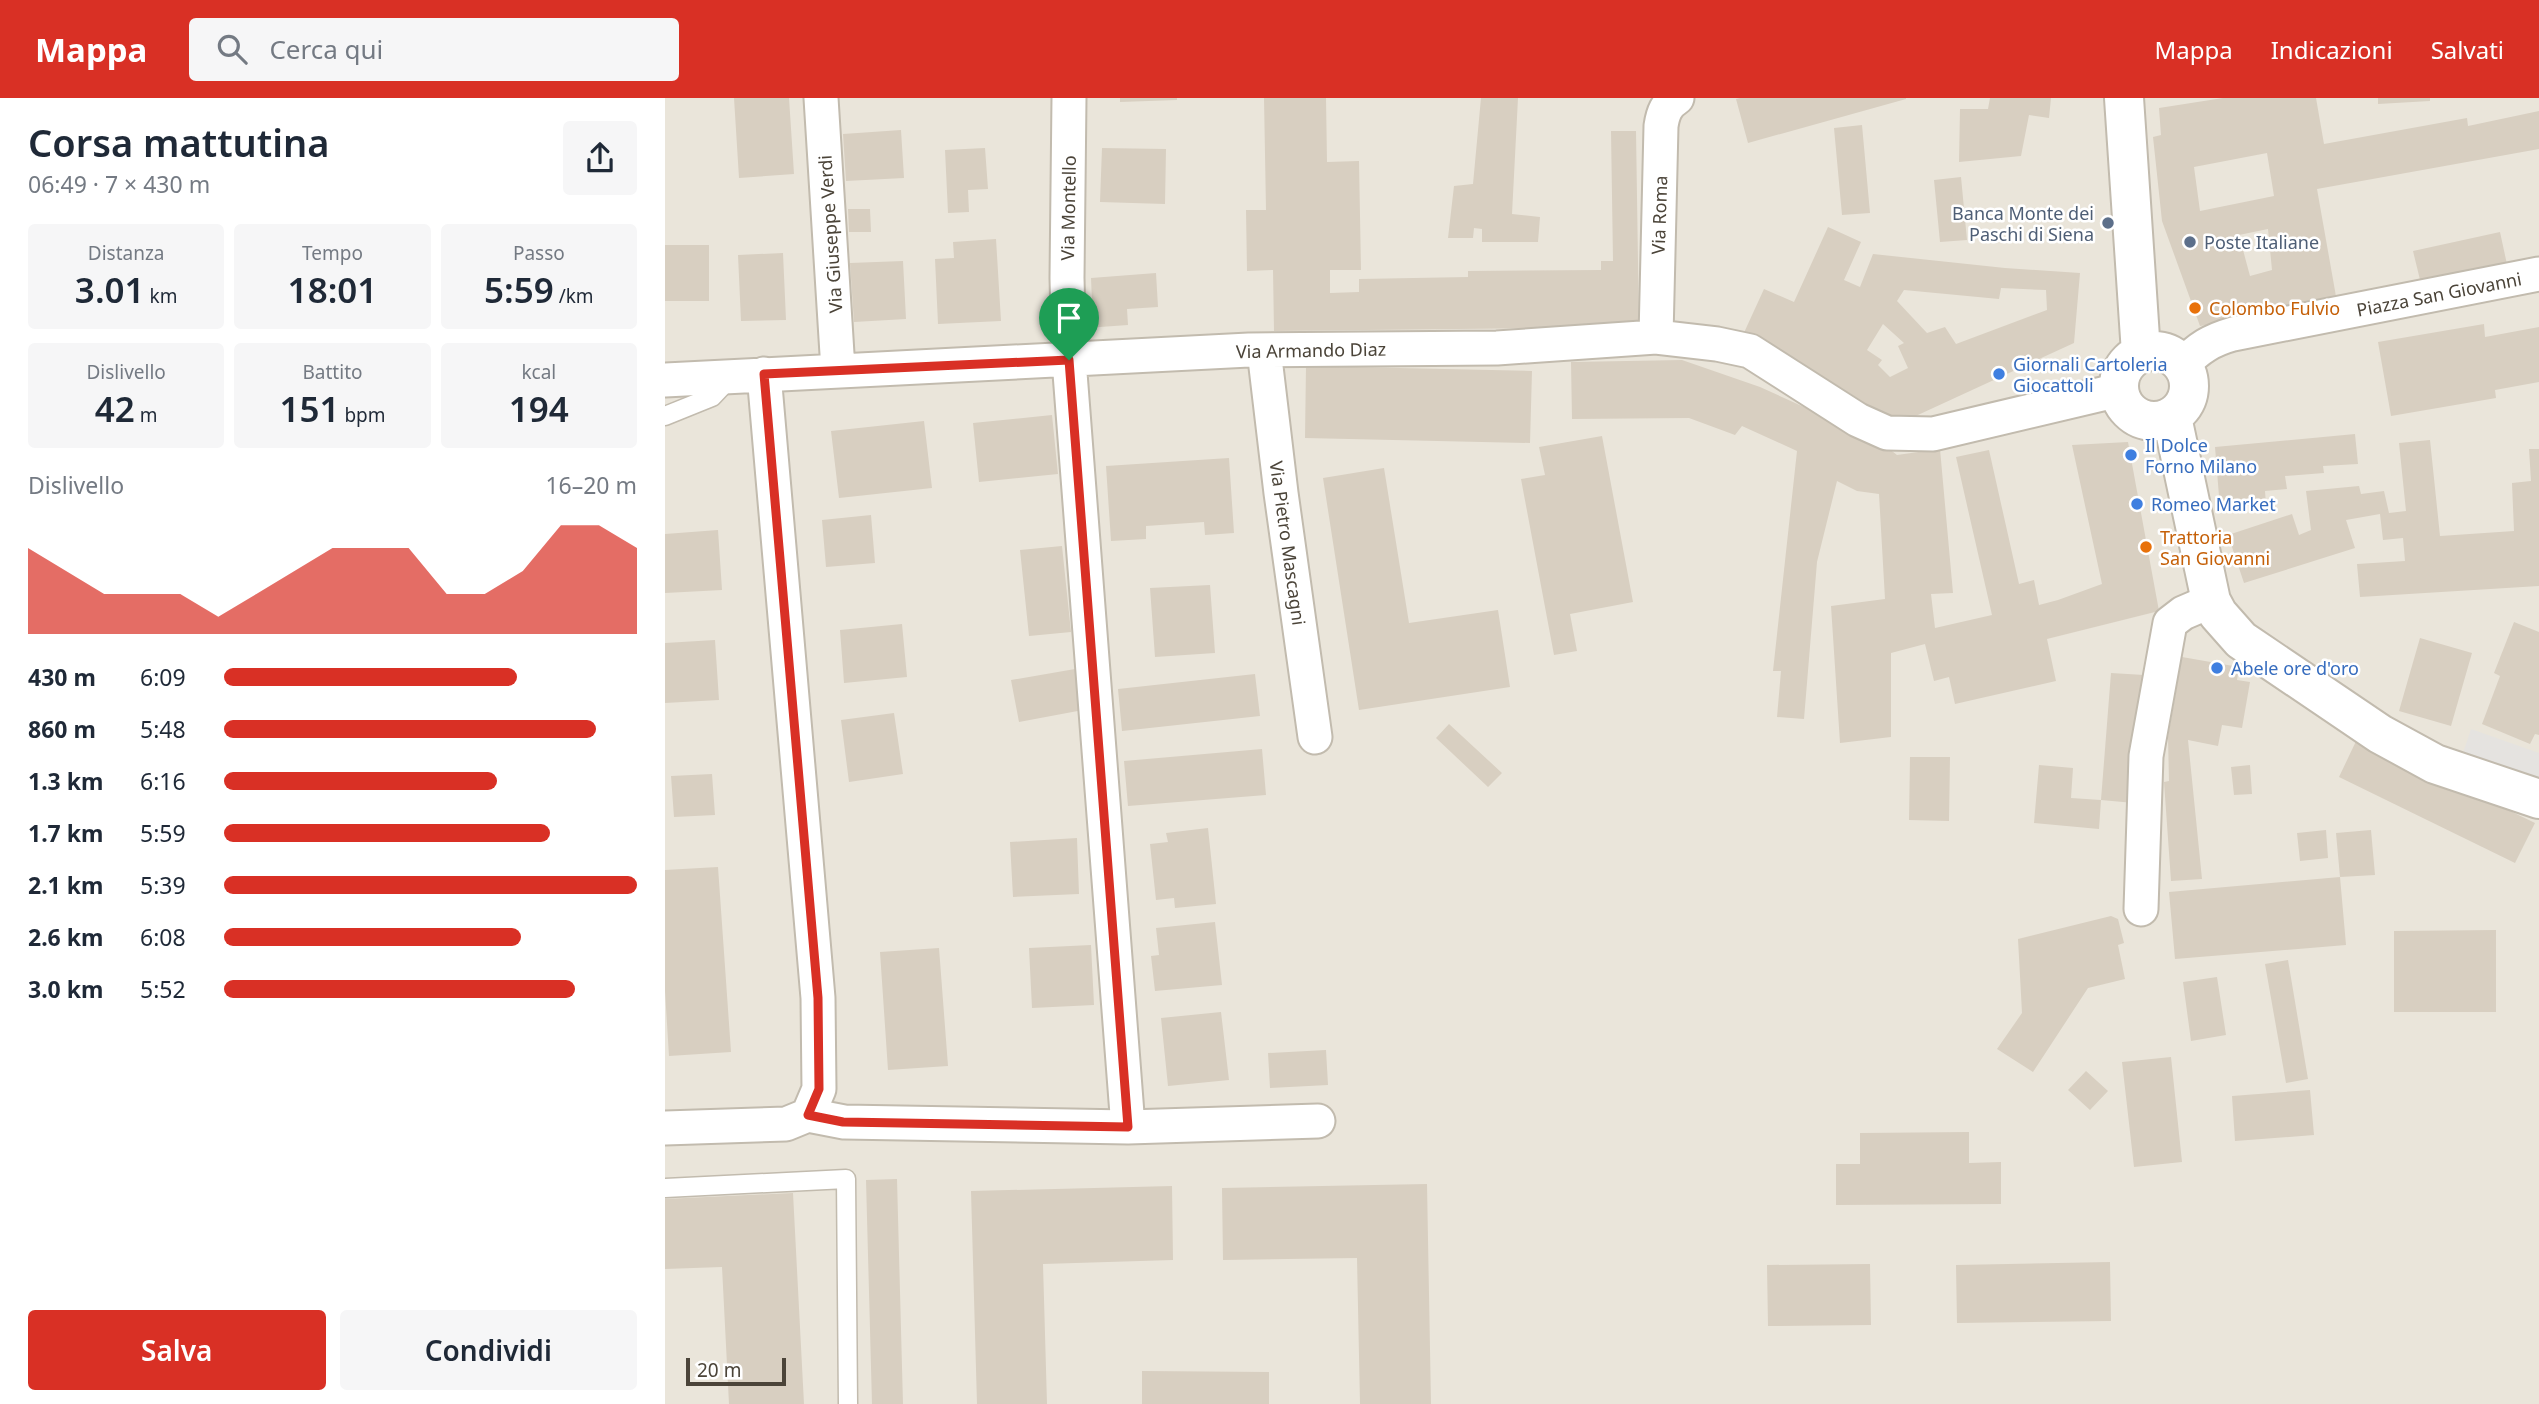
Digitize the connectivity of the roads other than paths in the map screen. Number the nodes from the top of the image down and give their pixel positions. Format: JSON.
{"nodes":[{"id":1,"x":821,"y":98,"type":"edge"},
{"id":2,"x":1069,"y":98,"type":"edge"},
{"id":3,"x":1677,"y":98,"type":"edge"},
{"id":4,"x":2124,"y":98,"type":"edge"},
{"id":5,"x":2539,"y":274,"type":"edge"},
{"id":6,"x":1656,"y":337,"type":"junction"},
{"id":7,"x":1264,"y":350,"type":"junction"},
{"id":8,"x":2141,"y":353,"type":"junction"},
{"id":9,"x":1069,"y":360,"type":"junction"},
{"id":10,"x":2183,"y":365,"type":"junction"},
{"id":11,"x":838,"y":370,"type":"junction"},
{"id":12,"x":764,"y":374,"type":"junction"},
{"id":13,"x":732,"y":376,"type":"junction"},
{"id":14,"x":665,"y":380,"type":"edge"},
{"id":15,"x":2119,"y":390,"type":"junction"},
{"id":16,"x":665,"y":416,"type":"edge"},
{"id":17,"x":2172,"y":417,"type":"junction"},
{"id":18,"x":2211,"y":601,"type":"junction"},
{"id":19,"x":1315,"y":737,"type":"dead end"},
{"id":20,"x":2539,"y":799,"type":"edge"},
{"id":21,"x":2141,"y":909,"type":"dead end"},
{"id":22,"x":808,"y":1115,"type":"junction"},
{"id":23,"x":1318,"y":1121,"type":"dead end"},
{"id":24,"x":1128,"y":1127,"type":"junction"},
{"id":25,"x":665,"y":1128,"type":"edge"},
{"id":26,"x":665,"y":1188,"type":"edge"},
{"id":27,"x":848,"y":1404,"type":"edge"}],
"edges":[{"from":1,"to":11,"type":"street","name":"Via Giuseppe Verdi"},
{"from":2,"to":9,"type":"street","name":"Via Montello"},
{"from":3,"to":6,"type":"street","name":"Via Roma"},
{"from":4,"to":8,"type":"street"},
{"from":5,"to":10,"type":"street","name":"Piazza San Giovanni"},
{"from":6,"to":7,"type":"street","name":"Via Armando Diaz"},
{"from":6,"to":15,"type":"street","name":"Via Armando Diaz"},
{"from":7,"to":9,"type":"street","name":"Via Armando Diaz"},
{"from":7,"to":19,"type":"street","name":"Via Pietro Mascagni"},
{"from":8,"to":10,"type":"street"},
{"from":8,"to":15,"type":"street"},
{"from":9,"to":11,"type":"street","name":"Via Armando Diaz"},
{"from":9,"to":24,"type":"street","name":"Via Montello"},
{"from":10,"to":17,"type":"street"},
{"from":11,"to":12,"type":"street","name":"Via Armando Diaz"},
{"from":12,"to":13,"type":"street","name":"Via Armando Diaz"},
{"from":12,"to":22,"type":"street"},
{"from":13,"to":14,"type":"street","name":"Via Armando Diaz"},
{"from":13,"to":16,"type":"lane"},
{"from":15,"to":17,"type":"street"},
{"from":17,"to":18,"type":"street"},
{"from":18,"to":20,"type":"street"},
{"from":18,"to":21,"type":"street"},
{"from":22,"to":24,"type":"street"},
{"from":22,"to":25,"type":"street"},
{"from":23,"to":24,"type":"street"},
{"from":26,"to":27,"type":"lane"}]}
